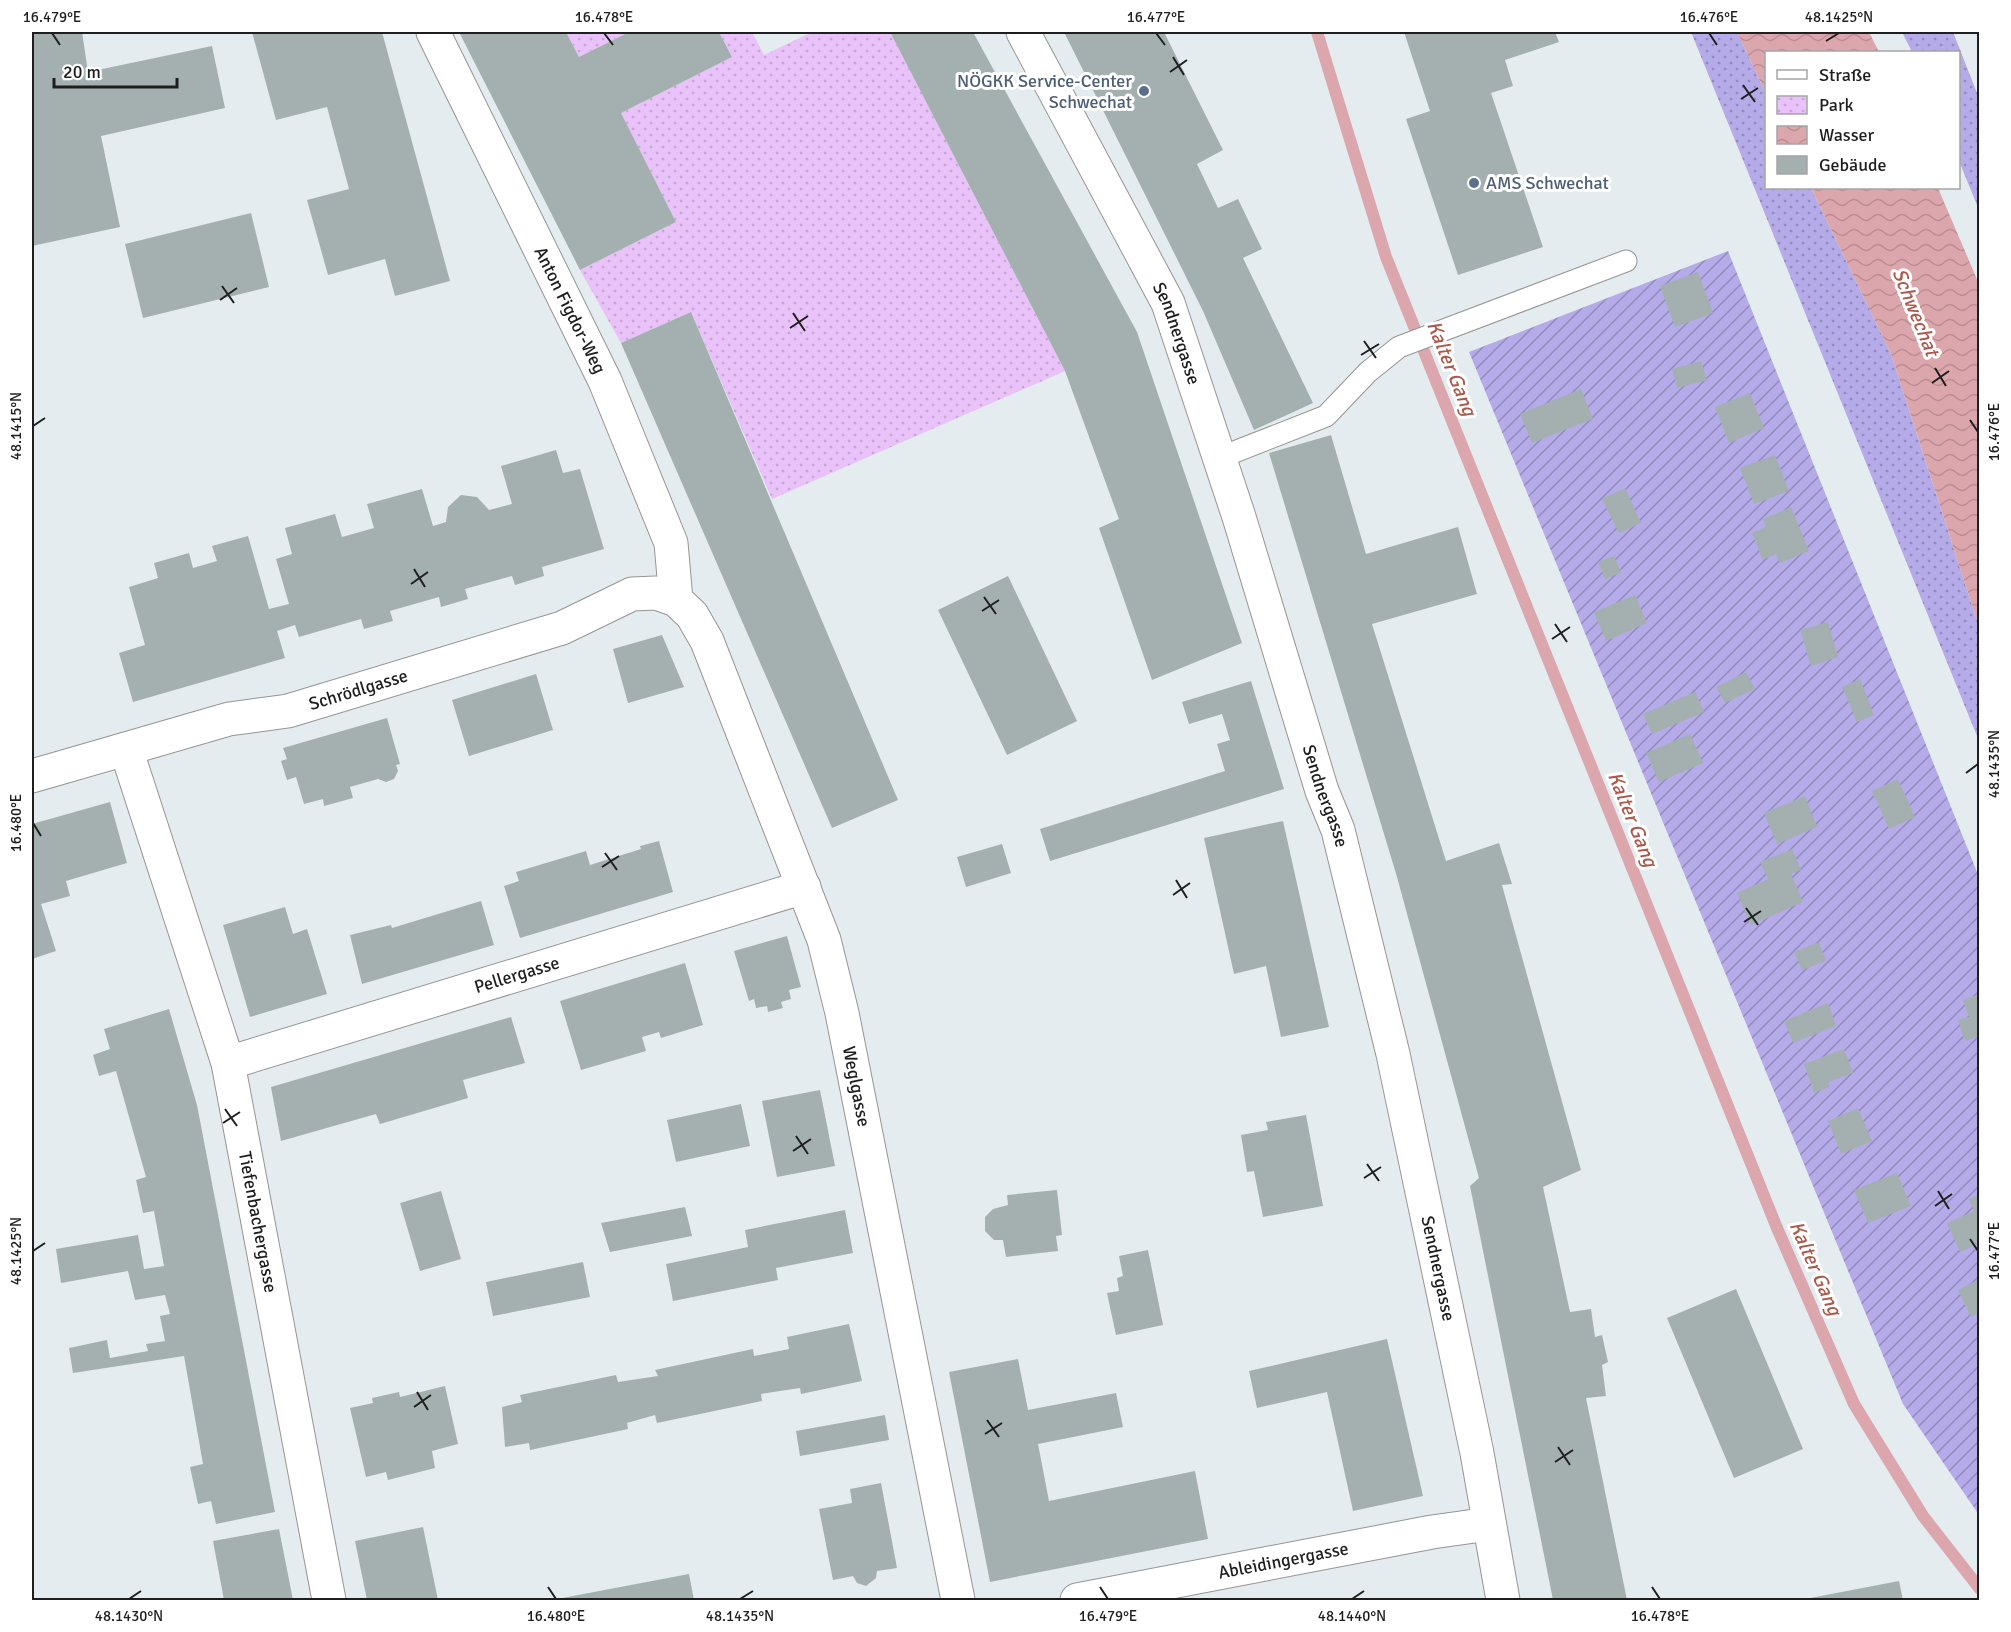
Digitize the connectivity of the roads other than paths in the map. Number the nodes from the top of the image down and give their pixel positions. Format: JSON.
{"nodes":[{"id":1,"x":433,"y":32,"type":"edge"},
{"id":2,"x":1023,"y":32,"type":"edge"},
{"id":3,"x":1626,"y":261,"type":"dead end"},
{"id":4,"x":1219,"y":458,"type":"junction"},
{"id":5,"x":676,"y":600,"type":"junction"},
{"id":6,"x":126,"y":749,"type":"junction"},
{"id":7,"x":32,"y":776,"type":"edge"},
{"id":8,"x":804,"y":887,"type":"junction"},
{"id":9,"x":228,"y":1063,"type":"junction"},
{"id":10,"x":1489,"y":1524,"type":"junction"},
{"id":11,"x":329,"y":1600,"type":"edge"},
{"id":12,"x":958,"y":1600,"type":"edge"},
{"id":13,"x":1077,"y":1600,"type":"edge"},
{"id":14,"x":1503,"y":1600,"type":"edge"}],
"edges":[{"from":1,"to":5,"type":"street","name":"Anton Figdor-Weg"},
{"from":2,"to":4,"type":"street","name":"Sendnergasse"},
{"from":3,"to":4,"type":"lane"},
{"from":4,"to":10,"type":"street","name":"Sendnergasse"},
{"from":5,"to":6,"type":"street","name":"Schrödlgasse"},
{"from":5,"to":8,"type":"street","name":"Weglgasse"},
{"from":6,"to":7,"type":"street","name":"Schrödlgasse"},
{"from":6,"to":9,"type":"street","name":"Tiefenbachergasse"},
{"from":8,"to":9,"type":"street","name":"Pellergasse"},
{"from":8,"to":12,"type":"street","name":"Weglgasse"},
{"from":9,"to":11,"type":"street","name":"Tiefenbachergasse"},
{"from":10,"to":13,"type":"street","name":"Ableidingergasse"},
{"from":10,"to":14,"type":"street","name":"Sendnergasse"}]}
